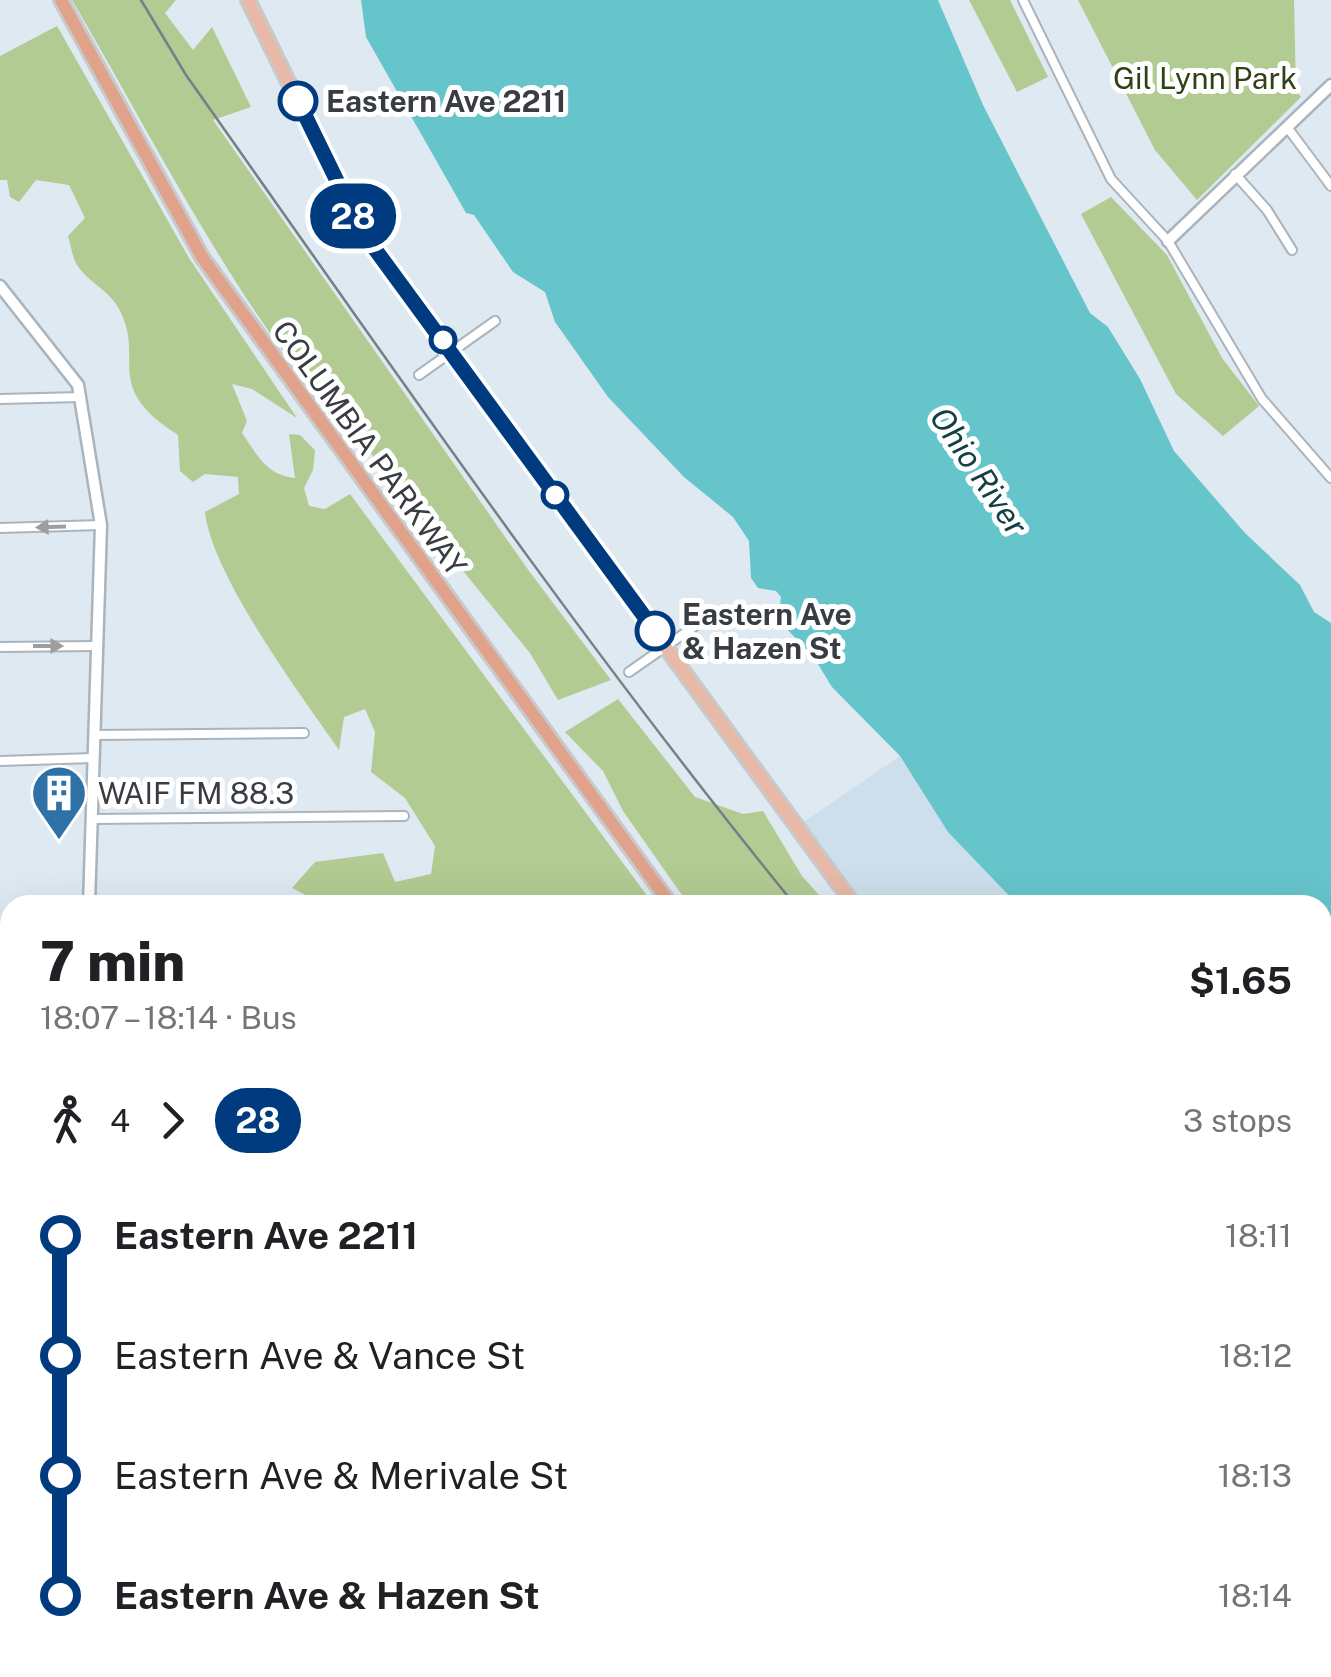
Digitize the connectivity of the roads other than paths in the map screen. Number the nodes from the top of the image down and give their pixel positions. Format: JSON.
{"nodes":[{"id":1,"x":61,"y":0,"type":"edge"},
{"id":2,"x":248,"y":0,"type":"edge"},
{"id":3,"x":1023,"y":0,"type":"edge"},
{"id":4,"x":1331,"y":85,"type":"edge"},
{"id":5,"x":1287,"y":128,"type":"junction"},
{"id":6,"x":1236,"y":174,"type":"junction"},
{"id":7,"x":1331,"y":186,"type":"edge"},
{"id":8,"x":1168,"y":242,"type":"junction"},
{"id":9,"x":1292,"y":250,"type":"dead end"},
{"id":10,"x":0,"y":286,"type":"edge"},
{"id":11,"x":494,"y":321,"type":"dead end"},
{"id":12,"x":451,"y":352,"type":"junction"},
{"id":13,"x":418,"y":375,"type":"dead end"},
{"id":14,"x":81,"y":396,"type":"junction"},
{"id":15,"x":0,"y":399,"type":"edge"},
{"id":16,"x":1331,"y":478,"type":"edge"},
{"id":17,"x":102,"y":526,"type":"junction"},
{"id":18,"x":0,"y":528,"type":"edge"},
{"id":19,"x":708,"y":617,"type":"dead end"},
{"id":20,"x":0,"y":646,"type":"edge"},
{"id":21,"x":96,"y":646,"type":"junction"},
{"id":22,"x":666,"y":646,"type":"junction"},
{"id":23,"x":629,"y":672,"type":"dead end"},
{"id":24,"x":304,"y":733,"type":"dead end"},
{"id":25,"x":94,"y":735,"type":"junction"},
{"id":26,"x":94,"y":758,"type":"junction"},
{"id":27,"x":0,"y":761,"type":"edge"},
{"id":28,"x":404,"y":816,"type":"dead end"},
{"id":29,"x":92,"y":819,"type":"junction"},
{"id":30,"x":89,"y":895,"type":"edge"},
{"id":31,"x":664,"y":895,"type":"edge"},
{"id":32,"x":847,"y":895,"type":"edge"}],
"edges":[{"from":1,"to":31,"type":"highway","name":"COLUMBIA PARKWAY"},
{"from":2,"to":12,"type":"main road"},
{"from":3,"to":8,"type":"street"},
{"from":4,"to":5,"type":"street"},
{"from":5,"to":6,"type":"street"},
{"from":5,"to":7,"type":"street"},
{"from":6,"to":8,"type":"street"},
{"from":6,"to":9,"type":"street"},
{"from":8,"to":16,"type":"street"},
{"from":10,"to":14,"type":"street"},
{"from":11,"to":12,"type":"street"},
{"from":12,"to":13,"type":"street"},
{"from":12,"to":22,"type":"main road"},
{"from":14,"to":15,"type":"street"},
{"from":14,"to":17,"type":"street"},
{"from":17,"to":18,"type":"street","one_way":true},
{"from":17,"to":21,"type":"street"},
{"from":19,"to":22,"type":"street"},
{"from":20,"to":21,"type":"street","one_way":true},
{"from":21,"to":25,"type":"street"},
{"from":22,"to":23,"type":"street"},
{"from":22,"to":32,"type":"main road"},
{"from":24,"to":25,"type":"street"},
{"from":25,"to":26,"type":"street"},
{"from":26,"to":27,"type":"street"},
{"from":26,"to":29,"type":"street"},
{"from":28,"to":29,"type":"street"},
{"from":29,"to":30,"type":"street"}]}
